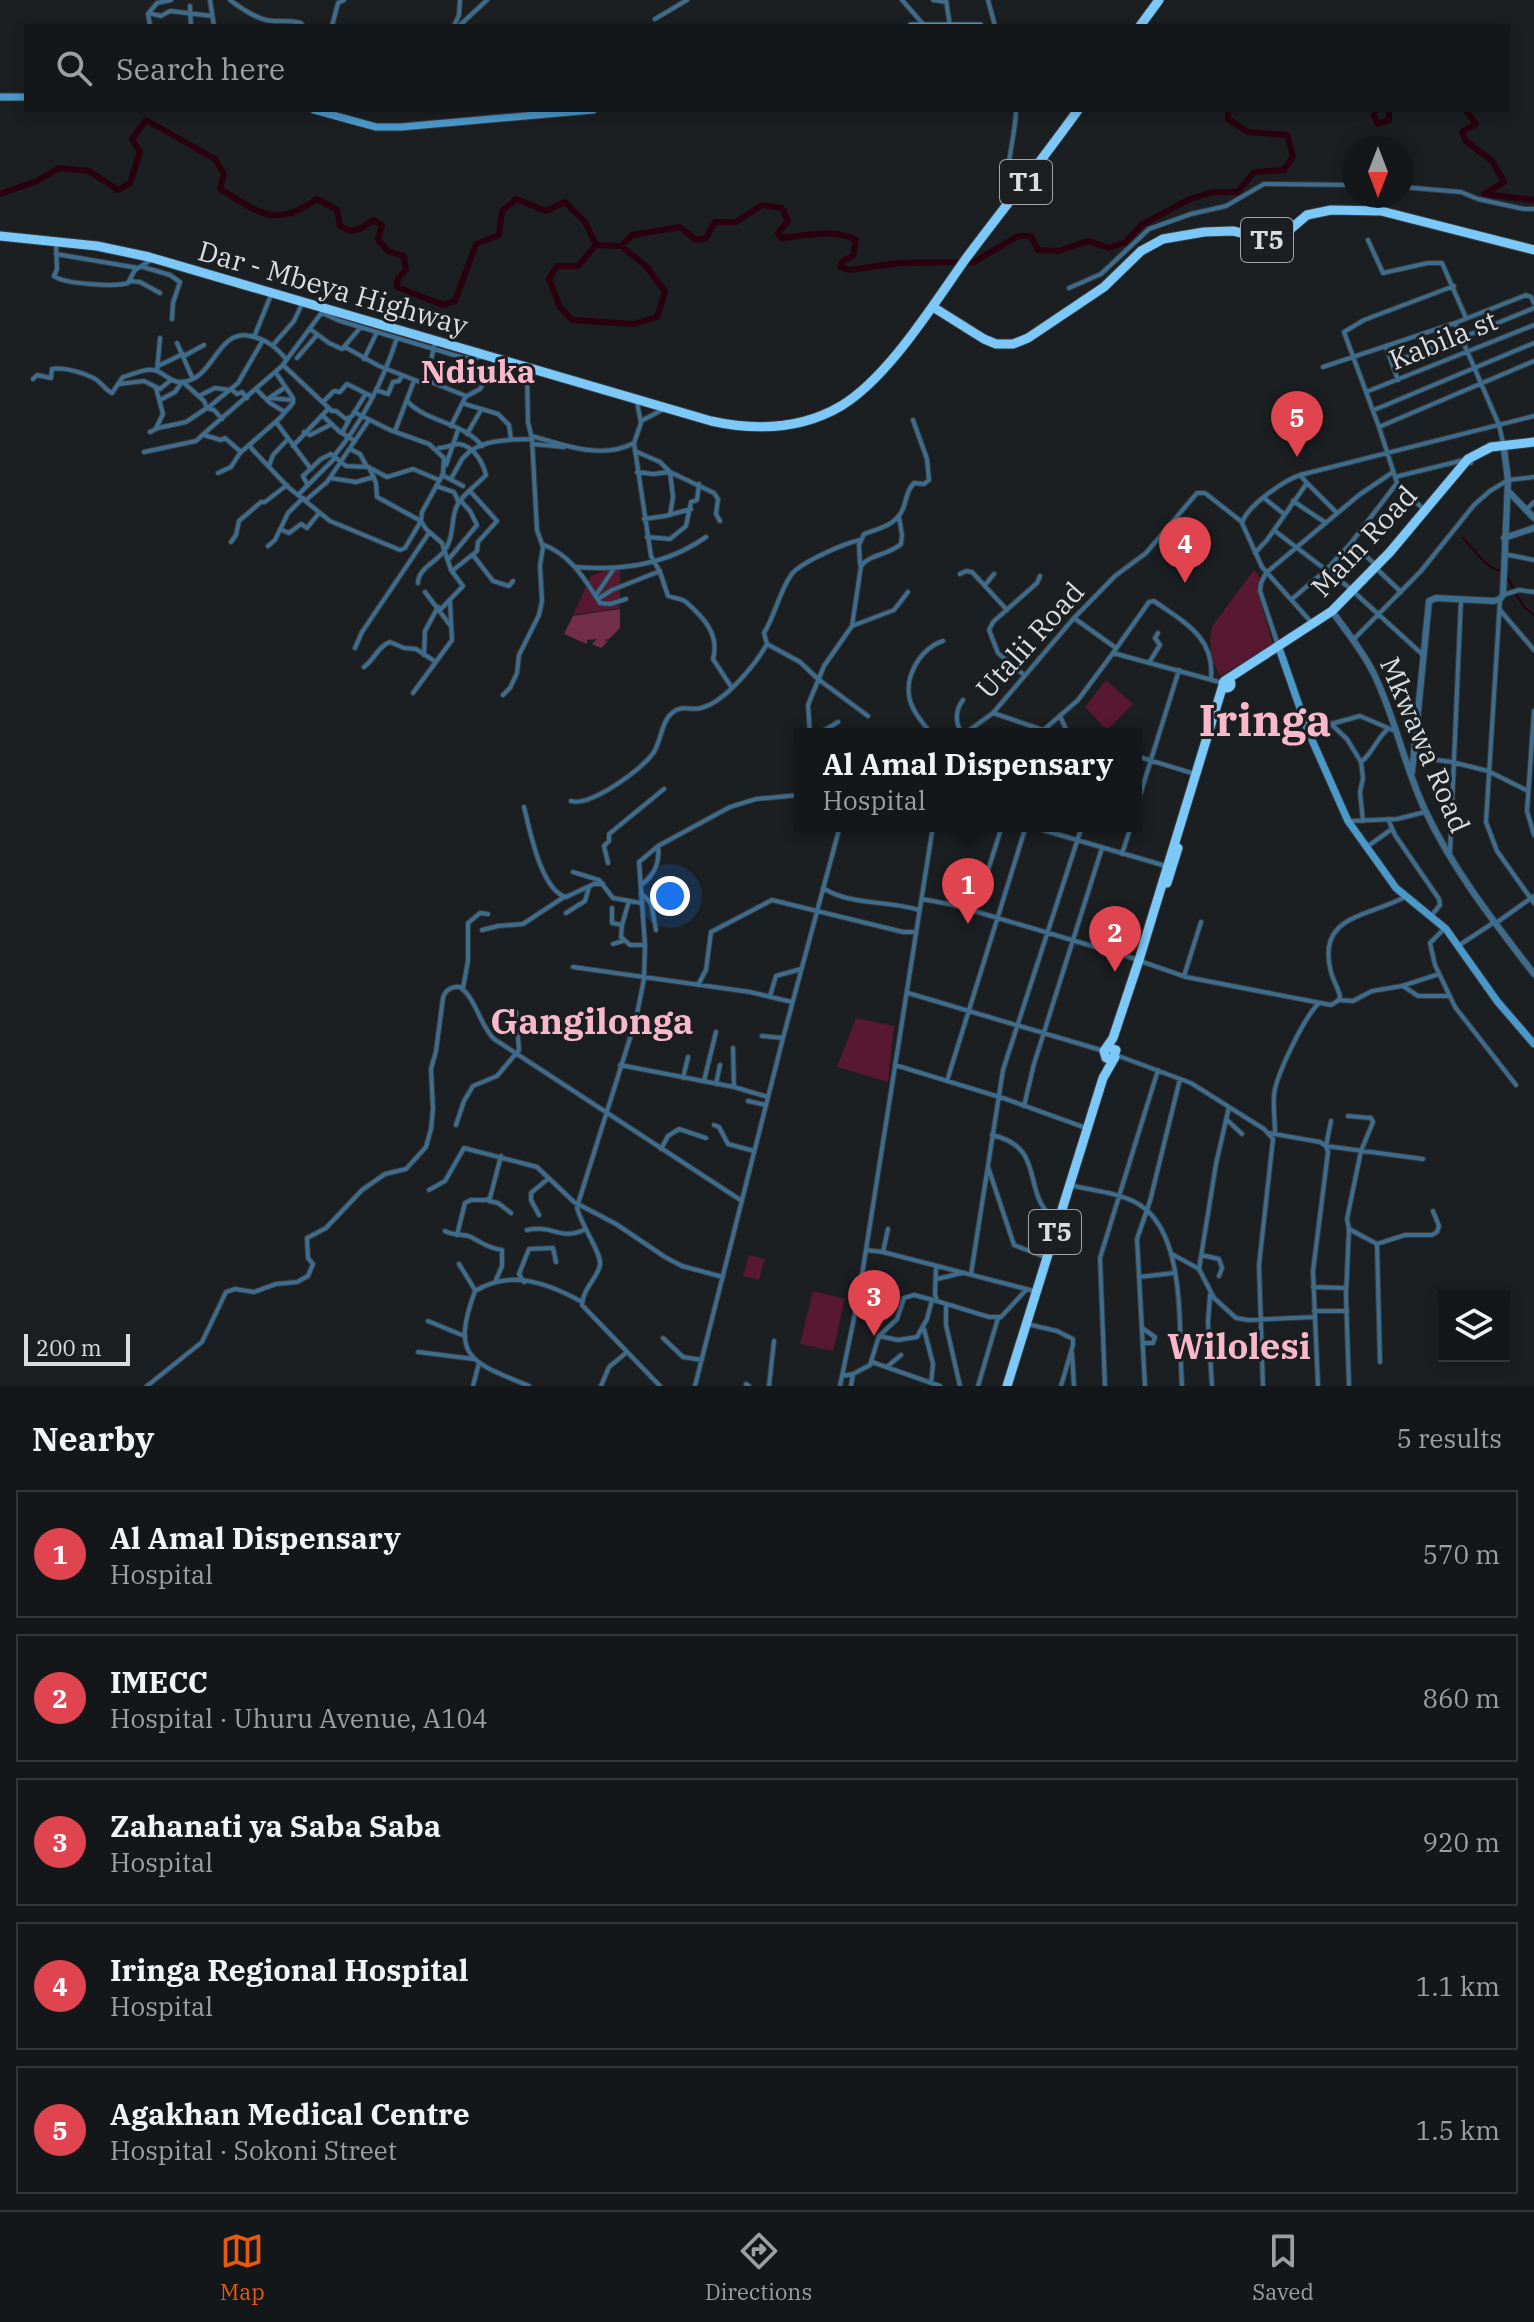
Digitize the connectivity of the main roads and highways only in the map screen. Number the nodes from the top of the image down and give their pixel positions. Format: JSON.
{"nodes":[{"id":1,"x":1159,"y":0,"type":"edge"},
{"id":2,"x":1141,"y":24,"type":"edge"},
{"id":3,"x":0,"y":97,"type":"edge"},
{"id":4,"x":24,"y":97,"type":"edge"},
{"id":5,"x":570,"y":112,"type":"edge"},
{"id":6,"x":1077,"y":112,"type":"edge"},
{"id":7,"x":346,"y":114,"type":"edge"},
{"id":8,"x":0,"y":236,"type":"edge"},
{"id":9,"x":1534,"y":250,"type":"edge"},
{"id":10,"x":947,"y":286,"type":"junction"},
{"id":11,"x":934,"y":304,"type":"junction"},
{"id":12,"x":950,"y":315,"type":"junction"},
{"id":13,"x":923,"y":318,"type":"junction"},
{"id":14,"x":1534,"y":444,"type":"edge"},
{"id":15,"x":1469,"y":461,"type":"junction"},
{"id":16,"x":1377,"y":568,"type":"junction"},
{"id":17,"x":1333,"y":613,"type":"junction"},
{"id":18,"x":1279,"y":649,"type":"junction"},
{"id":19,"x":1226,"y":683,"type":"junction"},
{"id":20,"x":1169,"y":867,"type":"junction"},
{"id":21,"x":1534,"y":1044,"type":"edge"},
{"id":22,"x":1007,"y":1386,"type":"edge"}],
"edges":[{"from":1,"to":2,"type":"highway"},
{"from":3,"to":4,"type":"main road"},
{"from":5,"to":7,"type":"main road"},
{"from":6,"to":10,"type":"highway","number":"T1"},
{"from":8,"to":13,"type":"highway","name":"Dar - Mbeya Highway","number":"T1"},
{"from":9,"to":12,"type":"highway","number":"T5"},
{"from":10,"to":11,"type":"highway","number":"T1"},
{"from":10,"to":12,"type":"highway"},
{"from":11,"to":12,"type":"highway","number":"T5"},
{"from":11,"to":13,"type":"highway","name":"Dar - Mbeya Highway","number":"T1"},
{"from":12,"to":13,"type":"highway"},
{"from":14,"to":15,"type":"highway"},
{"from":15,"to":16,"type":"highway"},
{"from":15,"to":16,"type":"highway","name":"Main Road"},
{"from":16,"to":17,"type":"highway","name":"Main Road"},
{"from":17,"to":18,"type":"highway"},
{"from":17,"to":18,"type":"highway","name":"Main Road"},
{"from":18,"to":19,"type":"highway","name":"Main Road"},
{"from":18,"to":21,"type":"main road"},
{"from":19,"to":20,"type":"highway","number":"T5"},
{"from":19,"to":20,"type":"highway","number":"T5"},
{"from":20,"to":22,"type":"highway","number":"T5"}]}
